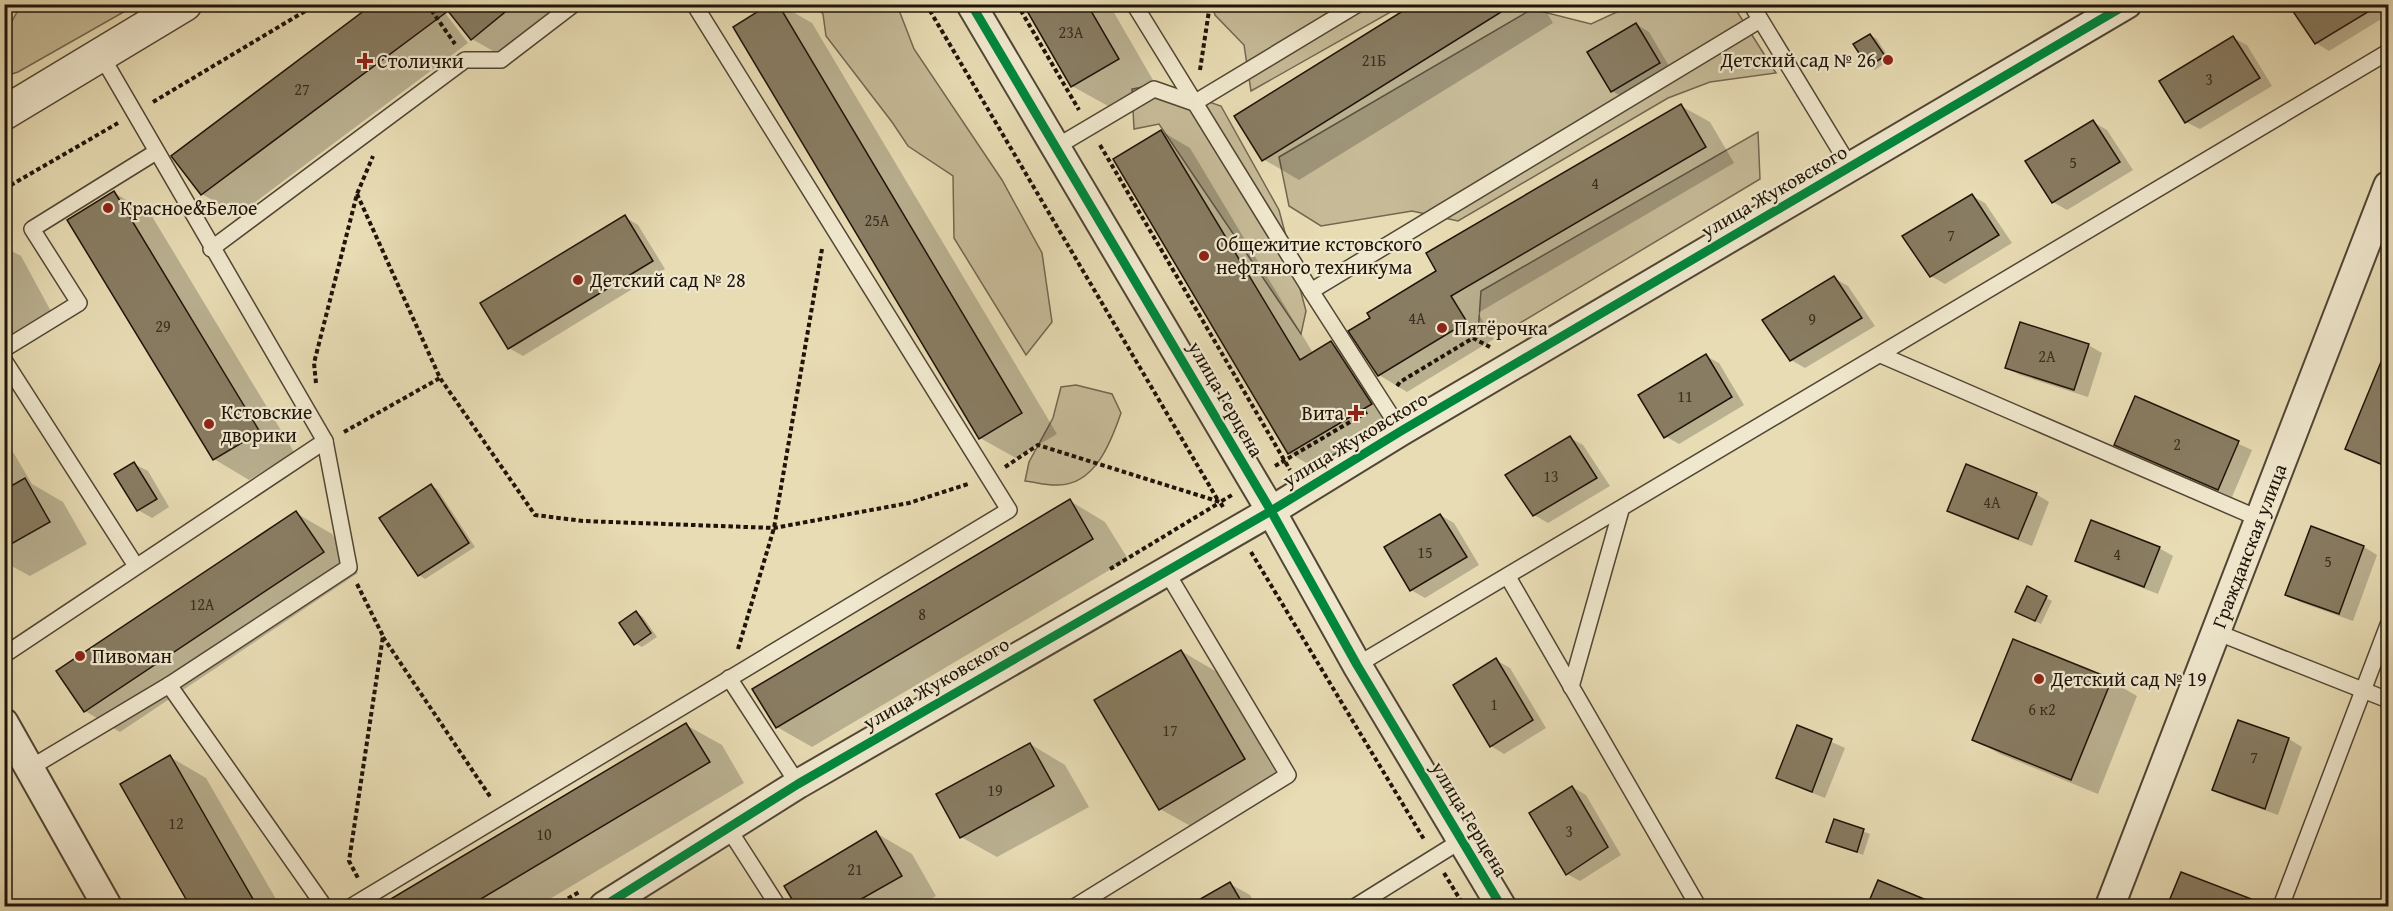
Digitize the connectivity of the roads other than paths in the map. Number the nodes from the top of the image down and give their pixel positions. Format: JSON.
{"nodes":[{"id":1,"x":185,"y":4,"type":"edge"},
{"id":2,"x":574,"y":4,"type":"edge"},
{"id":3,"x":694,"y":4,"type":"edge"},
{"id":4,"x":971,"y":4,"type":"edge"},
{"id":5,"x":1134,"y":4,"type":"edge"},
{"id":6,"x":1358,"y":4,"type":"edge"},
{"id":7,"x":1751,"y":4,"type":"edge"},
{"id":8,"x":2127,"y":4,"type":"edge"},
{"id":9,"x":1760,"y":20,"type":"junction"},
{"id":10,"x":2388,"y":52,"type":"edge"},
{"id":11,"x":101,"y":55,"type":"junction"},
{"id":12,"x":1194,"y":103,"type":"junction"},
{"id":13,"x":4,"y":113,"type":"edge"},
{"id":14,"x":1056,"y":147,"type":"junction"},
{"id":15,"x":156,"y":152,"type":"junction"},
{"id":16,"x":1850,"y":167,"type":"junction"},
{"id":17,"x":2388,"y":186,"type":"edge"},
{"id":18,"x":211,"y":249,"type":"junction"},
{"id":19,"x":1311,"y":291,"type":"junction"},
{"id":20,"x":4,"y":349,"type":"edge"},
{"id":21,"x":1881,"y":355,"type":"junction"},
{"id":22,"x":4,"y":360,"type":"edge"},
{"id":23,"x":1401,"y":431,"type":"junction"},
{"id":24,"x":325,"y":441,"type":"junction"},
{"id":25,"x":1620,"y":510,"type":"junction"},
{"id":26,"x":1271,"y":511,"type":"junction"},
{"id":27,"x":2260,"y":519,"type":"junction"},
{"id":28,"x":136,"y":567,"type":"junction"},
{"id":29,"x":1166,"y":571,"type":"junction"},
{"id":30,"x":1508,"y":577,"type":"junction"},
{"id":31,"x":2388,"y":625,"type":"edge"},
{"id":32,"x":2216,"y":632,"type":"junction"},
{"id":33,"x":4,"y":655,"type":"edge"},
{"id":34,"x":1357,"y":665,"type":"junction"},
{"id":35,"x":729,"y":678,"type":"junction"},
{"id":36,"x":169,"y":685,"type":"junction"},
{"id":37,"x":1571,"y":687,"type":"junction"},
{"id":38,"x":2363,"y":690,"type":"junction"},
{"id":39,"x":2388,"y":700,"type":"edge"},
{"id":40,"x":4,"y":723,"type":"edge"},
{"id":41,"x":30,"y":768,"type":"junction"},
{"id":42,"x":798,"y":784,"type":"junction"},
{"id":43,"x":728,"y":828,"type":"junction"},
{"id":44,"x":1462,"y":840,"type":"junction"},
{"id":45,"x":107,"y":906,"type":"edge"},
{"id":46,"x":324,"y":906,"type":"edge"},
{"id":47,"x":352,"y":906,"type":"edge"},
{"id":48,"x":604,"y":906,"type":"edge"},
{"id":49,"x":778,"y":906,"type":"edge"},
{"id":50,"x":1076,"y":906,"type":"edge"},
{"id":51,"x":1356,"y":906,"type":"edge"},
{"id":52,"x":1502,"y":906,"type":"edge"},
{"id":53,"x":1698,"y":906,"type":"edge"},
{"id":54,"x":2110,"y":906,"type":"edge"},
{"id":55,"x":2281,"y":906,"type":"edge"}],
"edges":[{"from":1,"to":11,"type":"street"},
{"from":2,"to":18,"type":"lane"},
{"from":3,"to":35,"type":"lane"},
{"from":4,"to":14,"type":"street","name":"улица Герцена"},
{"from":5,"to":12,"type":"lane"},
{"from":6,"to":12,"type":"lane"},
{"from":7,"to":9,"type":"lane"},
{"from":8,"to":16,"type":"street","name":"улица Жуковского"},
{"from":9,"to":16,"type":"lane"},
{"from":9,"to":19,"type":"lane"},
{"from":10,"to":21,"type":"lane"},
{"from":11,"to":13,"type":"street"},
{"from":11,"to":15,"type":"lane"},
{"from":12,"to":14,"type":"lane"},
{"from":12,"to":19,"type":"lane"},
{"from":14,"to":26,"type":"street","name":"улица Герцена"},
{"from":15,"to":18,"type":"lane"},
{"from":15,"to":20,"type":"lane"},
{"from":16,"to":23,"type":"street","name":"улица Жуковского"},
{"from":17,"to":27,"type":"street","name":"Гражданская улица"},
{"from":18,"to":24,"type":"lane"},
{"from":19,"to":23,"type":"lane"},
{"from":21,"to":25,"type":"lane"},
{"from":21,"to":27,"type":"lane"},
{"from":22,"to":28,"type":"lane"},
{"from":23,"to":26,"type":"street","name":"улица Жуковского"},
{"from":24,"to":28,"type":"lane"},
{"from":24,"to":36,"type":"lane"},
{"from":25,"to":30,"type":"lane"},
{"from":25,"to":37,"type":"lane"},
{"from":26,"to":29,"type":"street","name":"улица Жуковского"},
{"from":26,"to":34,"type":"street","name":"улица Герцена"},
{"from":27,"to":32,"type":"street","name":"Гражданская улица"},
{"from":28,"to":33,"type":"lane"},
{"from":29,"to":42,"type":"street","name":"улица Жуковского"},
{"from":29,"to":50,"type":"lane"},
{"from":30,"to":34,"type":"lane"},
{"from":30,"to":37,"type":"lane"},
{"from":31,"to":38,"type":"lane"},
{"from":32,"to":38,"type":"lane"},
{"from":32,"to":54,"type":"street","name":"Гражданская улица"},
{"from":34,"to":44,"type":"street","name":"улица Герцена"},
{"from":35,"to":42,"type":"lane"},
{"from":35,"to":47,"type":"lane"},
{"from":36,"to":41,"type":"lane"},
{"from":36,"to":46,"type":"lane"},
{"from":37,"to":53,"type":"lane"},
{"from":38,"to":39,"type":"lane"},
{"from":38,"to":55,"type":"lane"},
{"from":40,"to":41,"type":"street"},
{"from":41,"to":45,"type":"street"},
{"from":42,"to":43,"type":"street","name":"улица Жуковского"},
{"from":43,"to":48,"type":"street","name":"улица Жуковского"},
{"from":43,"to":49,"type":"lane"},
{"from":44,"to":51,"type":"lane"},
{"from":44,"to":52,"type":"street","name":"улица Герцена"}]}
